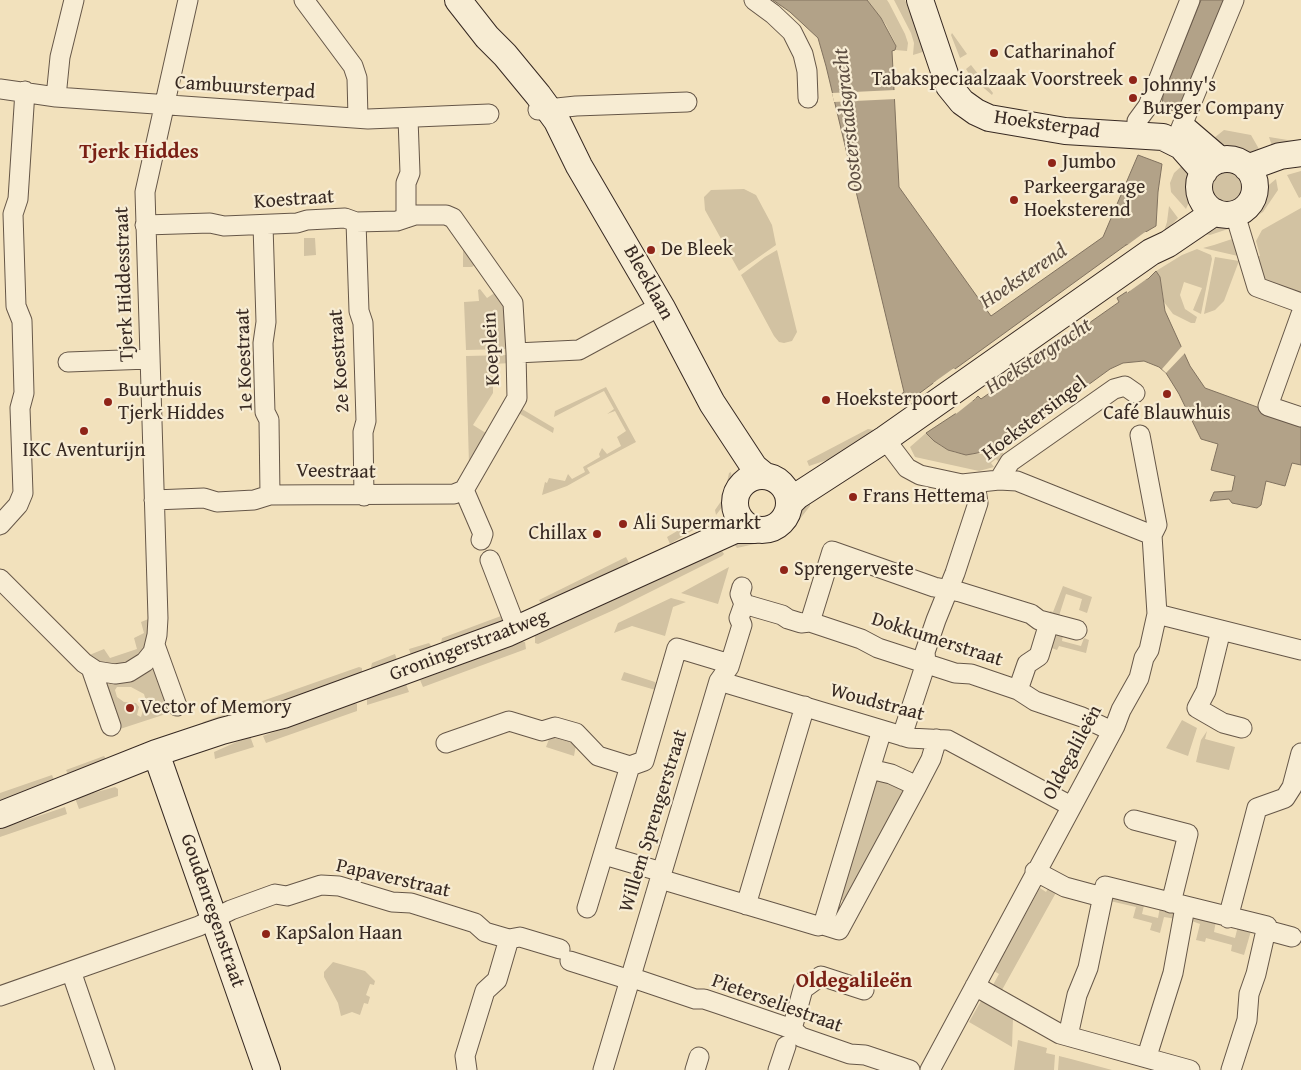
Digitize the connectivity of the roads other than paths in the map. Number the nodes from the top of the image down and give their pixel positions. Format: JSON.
{"nodes":[{"id":1,"x":74,"y":0,"type":"edge"},
{"id":2,"x":188,"y":0,"type":"edge"},
{"id":3,"x":304,"y":0,"type":"edge"},
{"id":4,"x":458,"y":0,"type":"edge"},
{"id":5,"x":754,"y":0,"type":"edge"},
{"id":6,"x":920,"y":0,"type":"edge"},
{"id":7,"x":934,"y":0,"type":"edge"},
{"id":8,"x":1190,"y":0,"type":"edge"},
{"id":9,"x":1234,"y":0,"type":"edge"},
{"id":10,"x":0,"y":88,"type":"edge"},
{"id":11,"x":25,"y":90,"type":"junction"},
{"id":12,"x":56,"y":97,"type":"junction"},
{"id":13,"x":808,"y":98,"type":"dead end"},
{"id":14,"x":687,"y":102,"type":"dead end"},
{"id":15,"x":163,"y":105,"type":"junction"},
{"id":16,"x":542,"y":110,"type":"junction"},
{"id":17,"x":489,"y":114,"type":"dead end"},
{"id":18,"x":358,"y":118,"type":"junction"},
{"id":19,"x":408,"y":118,"type":"junction"},
{"id":20,"x":1159,"y":126,"type":"junction"},
{"id":21,"x":1301,"y":153,"type":"edge"},
{"id":22,"x":1212,"y":166,"type":"junction"},
{"id":23,"x":1301,"y":166,"type":"edge"},
{"id":24,"x":1251,"y":176,"type":"junction"},
{"id":25,"x":1217,"y":208,"type":"junction"},
{"id":26,"x":446,"y":215,"type":"joint"},
{"id":27,"x":406,"y":218,"type":"junction"},
{"id":28,"x":356,"y":222,"type":"junction"},
{"id":29,"x":145,"y":225,"type":"junction"},
{"id":30,"x":263,"y":225,"type":"junction"},
{"id":31,"x":1301,"y":303,"type":"edge"},
{"id":32,"x":8,"y":306,"type":"edge"},
{"id":33,"x":662,"y":308,"type":"junction"},
{"id":34,"x":1301,"y":314,"type":"edge"},
{"id":35,"x":516,"y":353,"type":"junction"},
{"id":36,"x":149,"y":359,"type":"junction"},
{"id":37,"x":68,"y":362,"type":"dead end"},
{"id":38,"x":1135,"y":393,"type":"dead end"},
{"id":39,"x":712,"y":403,"type":"junction"},
{"id":40,"x":1301,"y":417,"type":"edge"},
{"id":41,"x":1140,"y":435,"type":"dead end"},
{"id":42,"x":885,"y":439,"type":"junction"},
{"id":43,"x":860,"y":454,"type":"junction"},
{"id":44,"x":770,"y":478,"type":"junction"},
{"id":45,"x":999,"y":480,"type":"junction"},
{"id":46,"x":975,"y":483,"type":"junction"},
{"id":47,"x":464,"y":490,"type":"junction"},
{"id":48,"x":270,"y":494,"type":"junction"},
{"id":49,"x":736,"y":494,"type":"junction"},
{"id":50,"x":364,"y":496,"type":"junction"},
{"id":51,"x":154,"y":500,"type":"junction"},
{"id":52,"x":789,"y":504,"type":"junction"},
{"id":53,"x":0,"y":525,"type":"edge"},
{"id":54,"x":755,"y":530,"type":"junction"},
{"id":55,"x":1152,"y":535,"type":"junction"},
{"id":56,"x":480,"y":540,"type":"dead end"},
{"id":57,"x":490,"y":560,"type":"dead end"},
{"id":58,"x":650,"y":566,"type":"junction"},
{"id":59,"x":0,"y":580,"type":"edge"},
{"id":60,"x":948,"y":590,"type":"junction"},
{"id":61,"x":743,"y":595,"type":"joint"},
{"id":62,"x":1157,"y":614,"type":"junction"},
{"id":63,"x":810,"y":622,"type":"junction"},
{"id":64,"x":1049,"y":623,"type":"junction"},
{"id":65,"x":517,"y":630,"type":"junction"},
{"id":66,"x":1076,"y":630,"type":"dead end"},
{"id":67,"x":1221,"y":630,"type":"junction"},
{"id":68,"x":155,"y":645,"type":"junction"},
{"id":69,"x":1301,"y":650,"type":"edge"},
{"id":70,"x":926,"y":663,"type":"junction"},
{"id":71,"x":730,"y":664,"type":"junction"},
{"id":72,"x":91,"y":668,"type":"junction"},
{"id":73,"x":720,"y":681,"type":"junction"},
{"id":74,"x":1018,"y":690,"type":"junction"},
{"id":75,"x":177,"y":706,"type":"dead end"},
{"id":76,"x":805,"y":706,"type":"junction"},
{"id":77,"x":111,"y":726,"type":"dead end"},
{"id":78,"x":1242,"y":728,"type":"dead end"},
{"id":79,"x":882,"y":730,"type":"junction"},
{"id":80,"x":1112,"y":731,"type":"junction"},
{"id":81,"x":902,"y":736,"type":"junction"},
{"id":82,"x":937,"y":740,"type":"junction"},
{"id":83,"x":446,"y":743,"type":"dead end"},
{"id":84,"x":1301,"y":753,"type":"edge"},
{"id":85,"x":159,"y":760,"type":"junction"},
{"id":86,"x":630,"y":766,"type":"junction"},
{"id":87,"x":870,"y":769,"type":"junction"},
{"id":88,"x":917,"y":786,"type":"junction"},
{"id":89,"x":1071,"y":806,"type":"junction"},
{"id":90,"x":0,"y":815,"type":"edge"},
{"id":91,"x":1134,"y":820,"type":"dead end"},
{"id":92,"x":604,"y":855,"type":"junction"},
{"id":93,"x":1035,"y":871,"type":"junction"},
{"id":94,"x":661,"y":876,"type":"junction"},
{"id":95,"x":1103,"y":891,"type":"junction"},
{"id":96,"x":746,"y":905,"type":"junction"},
{"id":97,"x":1178,"y":905,"type":"junction"},
{"id":98,"x":587,"y":908,"type":"dead end"},
{"id":99,"x":214,"y":918,"type":"junction"},
{"id":100,"x":1228,"y":918,"type":"junction"},
{"id":101,"x":831,"y":927,"type":"junction"},
{"id":102,"x":1266,"y":930,"type":"junction"},
{"id":103,"x":1292,"y":937,"type":"dead end"},
{"id":104,"x":509,"y":939,"type":"junction"},
{"id":105,"x":71,"y":971,"type":"junction"},
{"id":106,"x":630,"y":979,"type":"junction"},
{"id":107,"x":975,"y":986,"type":"junction"},
{"id":108,"x":864,"y":990,"type":"dead end"},
{"id":109,"x":0,"y":996,"type":"edge"},
{"id":110,"x":1068,"y":1036,"type":"junction"},
{"id":111,"x":789,"y":1038,"type":"junction"},
{"id":112,"x":1147,"y":1056,"type":"junction"},
{"id":113,"x":106,"y":1070,"type":"edge"},
{"id":114,"x":267,"y":1070,"type":"edge"},
{"id":115,"x":467,"y":1070,"type":"edge"},
{"id":116,"x":603,"y":1070,"type":"edge"},
{"id":117,"x":778,"y":1070,"type":"edge"},
{"id":118,"x":910,"y":1070,"type":"edge"},
{"id":119,"x":930,"y":1070,"type":"edge"},
{"id":120,"x":1190,"y":1070,"type":"edge"},
{"id":121,"x":1231,"y":1070,"type":"edge"}],
"edges":[{"from":1,"to":12,"type":"street"},
{"from":2,"to":15,"type":"street","name":"Tjerk Hiddesstraat"},
{"from":3,"to":18,"type":"street"},
{"from":4,"to":16,"type":"main road","name":"Bleeklaan"},
{"from":5,"to":13,"type":"street"},
{"from":6,"to":20,"type":"main road","name":"Hoeksterpad"},
{"from":7,"to":20,"type":"main road","name":"Hoeksterpad"},
{"from":8,"to":20,"type":"street"},
{"from":9,"to":20,"type":"street"},
{"from":10,"to":11,"type":"street","name":"Cambuursterpad"},
{"from":11,"to":12,"type":"street","name":"Cambuursterpad"},
{"from":11,"to":32,"type":"street"},
{"from":12,"to":15,"type":"street","name":"Cambuursterpad"},
{"from":14,"to":16,"type":"street"},
{"from":15,"to":18,"type":"street","name":"Cambuursterpad"},
{"from":15,"to":29,"type":"street","name":"Tjerk Hiddesstraat"},
{"from":16,"to":33,"type":"main road","name":"Bleeklaan"},
{"from":17,"to":19,"type":"street","name":"Cambuursterpad"},
{"from":18,"to":19,"type":"street","name":"Cambuursterpad"},
{"from":19,"to":27,"type":"street"},
{"from":20,"to":22,"type":"main road"},
{"from":21,"to":24,"type":"main road"},
{"from":22,"to":24,"type":"main road"},
{"from":22,"to":25,"type":"main road"},
{"from":23,"to":24,"type":"main road"},
{"from":24,"to":25,"type":"main road"},
{"from":25,"to":31,"type":"street"},
{"from":25,"to":42,"type":"main road"},
{"from":26,"to":27,"type":"street","name":"Koestraat"},
{"from":26,"to":35,"type":"street","name":"Koeplein"},
{"from":27,"to":28,"type":"street","name":"Koestraat"},
{"from":28,"to":30,"type":"street","name":"Koestraat"},
{"from":28,"to":50,"type":"street","name":"2e Koestraat"},
{"from":29,"to":30,"type":"street","name":"Koestraat"},
{"from":29,"to":36,"type":"street","name":"Tjerk Hiddesstraat"},
{"from":30,"to":48,"type":"street","name":"1e Koestraat"},
{"from":32,"to":53,"type":"street"},
{"from":33,"to":35,"type":"street"},
{"from":33,"to":39,"type":"main road","name":"Bleeklaan"},
{"from":34,"to":40,"type":"street"},
{"from":35,"to":47,"type":"street","name":"Koeplein"},
{"from":36,"to":37,"type":"street"},
{"from":36,"to":51,"type":"street","name":"Tjerk Hiddesstraat"},
{"from":38,"to":45,"type":"street","name":"Hoekstersingel"},
{"from":39,"to":44,"type":"main road","name":"Bleeklaan"},
{"from":39,"to":49,"type":"main road","name":"Bleeklaan"},
{"from":41,"to":55,"type":"street","name":"Oldegalileën"},
{"from":42,"to":43,"type":"main road"},
{"from":42,"to":46,"type":"street","name":"Hoekstersingel"},
{"from":43,"to":44,"type":"main road"},
{"from":43,"to":52,"type":"main road"},
{"from":44,"to":49,"type":"main road"},
{"from":44,"to":52,"type":"main road"},
{"from":45,"to":46,"type":"street","name":"Hoekstersingel"},
{"from":45,"to":55,"type":"street"},
{"from":46,"to":60,"type":"street"},
{"from":47,"to":50,"type":"street","name":"Veestraat"},
{"from":47,"to":56,"type":"street"},
{"from":48,"to":50,"type":"street","name":"Veestraat"},
{"from":48,"to":51,"type":"street","name":"Veestraat"},
{"from":49,"to":54,"type":"main road"},
{"from":49,"to":58,"type":"main road","name":"Groningerstraatweg"},
{"from":51,"to":68,"type":"street","name":"Tjerk Hiddesstraat"},
{"from":52,"to":54,"type":"main road"},
{"from":54,"to":58,"type":"main road","name":"Groningerstraatweg"},
{"from":55,"to":62,"type":"street","name":"Oldegalileën"},
{"from":57,"to":65,"type":"street"},
{"from":58,"to":65,"type":"main road","name":"Groningerstraatweg"},
{"from":59,"to":72,"type":"street"},
{"from":60,"to":63,"type":"street"},
{"from":60,"to":64,"type":"street"},
{"from":60,"to":70,"type":"street"},
{"from":61,"to":63,"type":"street","name":"Dokkumerstraat"},
{"from":61,"to":71,"type":"street","name":"Willem Sprengerstraat"},
{"from":62,"to":67,"type":"street"},
{"from":62,"to":80,"type":"street","name":"Oldegalileën"},
{"from":63,"to":70,"type":"street","name":"Dokkumerstraat"},
{"from":64,"to":66,"type":"street"},
{"from":64,"to":74,"type":"street"},
{"from":65,"to":85,"type":"main road","name":"Groningerstraatweg"},
{"from":67,"to":69,"type":"street"},
{"from":67,"to":78,"type":"street"},
{"from":68,"to":72,"type":"street"},
{"from":68,"to":75,"type":"street"},
{"from":70,"to":74,"type":"street","name":"Dokkumerstraat"},
{"from":70,"to":81,"type":"street"},
{"from":71,"to":73,"type":"street","name":"Willem Sprengerstraat"},
{"from":71,"to":86,"type":"street"},
{"from":72,"to":77,"type":"street"},
{"from":73,"to":76,"type":"street","name":"Woudstraat"},
{"from":73,"to":94,"type":"street","name":"Willem Sprengerstraat"},
{"from":74,"to":80,"type":"street","name":"Dokkumerstraat"},
{"from":76,"to":79,"type":"street","name":"Woudstraat"},
{"from":76,"to":96,"type":"street"},
{"from":79,"to":81,"type":"street","name":"Woudstraat"},
{"from":79,"to":87,"type":"street"},
{"from":80,"to":89,"type":"street","name":"Oldegalileën"},
{"from":81,"to":82,"type":"street","name":"Woudstraat"},
{"from":82,"to":88,"type":"street"},
{"from":82,"to":89,"type":"street","name":"Woudstraat"},
{"from":83,"to":86,"type":"street"},
{"from":84,"to":100,"type":"street"},
{"from":85,"to":90,"type":"main road","name":"Groningerstraatweg"},
{"from":85,"to":99,"type":"main road","name":"Goudenregenstraat"},
{"from":86,"to":92,"type":"street"},
{"from":87,"to":88,"type":"street"},
{"from":87,"to":101,"type":"street"},
{"from":88,"to":101,"type":"street"},
{"from":89,"to":93,"type":"street","name":"Oldegalileën"},
{"from":91,"to":97,"type":"street"},
{"from":92,"to":94,"type":"street"},
{"from":92,"to":98,"type":"street"},
{"from":93,"to":95,"type":"street"},
{"from":93,"to":107,"type":"street","name":"Oldegalileën"},
{"from":94,"to":96,"type":"street"},
{"from":94,"to":106,"type":"street","name":"Willem Sprengerstraat"},
{"from":95,"to":97,"type":"street"},
{"from":95,"to":110,"type":"street"},
{"from":96,"to":101,"type":"street"},
{"from":97,"to":100,"type":"street"},
{"from":97,"to":112,"type":"street"},
{"from":99,"to":104,"type":"street","name":"Papaverstraat"},
{"from":99,"to":105,"type":"street","name":"Papaverstraat"},
{"from":99,"to":114,"type":"main road","name":"Goudenregenstraat"},
{"from":100,"to":102,"type":"street"},
{"from":102,"to":103,"type":"street"},
{"from":102,"to":121,"type":"street"},
{"from":104,"to":106,"type":"street","name":"Papaverstraat"},
{"from":104,"to":115,"type":"street"},
{"from":105,"to":109,"type":"street","name":"Papaverstraat"},
{"from":105,"to":113,"type":"street"},
{"from":106,"to":111,"type":"street","name":"Pieterseliestraat"},
{"from":106,"to":116,"type":"street","name":"Willem Sprengerstraat"},
{"from":107,"to":110,"type":"street"},
{"from":107,"to":119,"type":"street","name":"Oldegalileën"},
{"from":108,"to":111,"type":"street"},
{"from":110,"to":112,"type":"street"},
{"from":111,"to":117,"type":"street"},
{"from":111,"to":118,"type":"street","name":"Pieterseliestraat"},
{"from":112,"to":120,"type":"street"}]}
